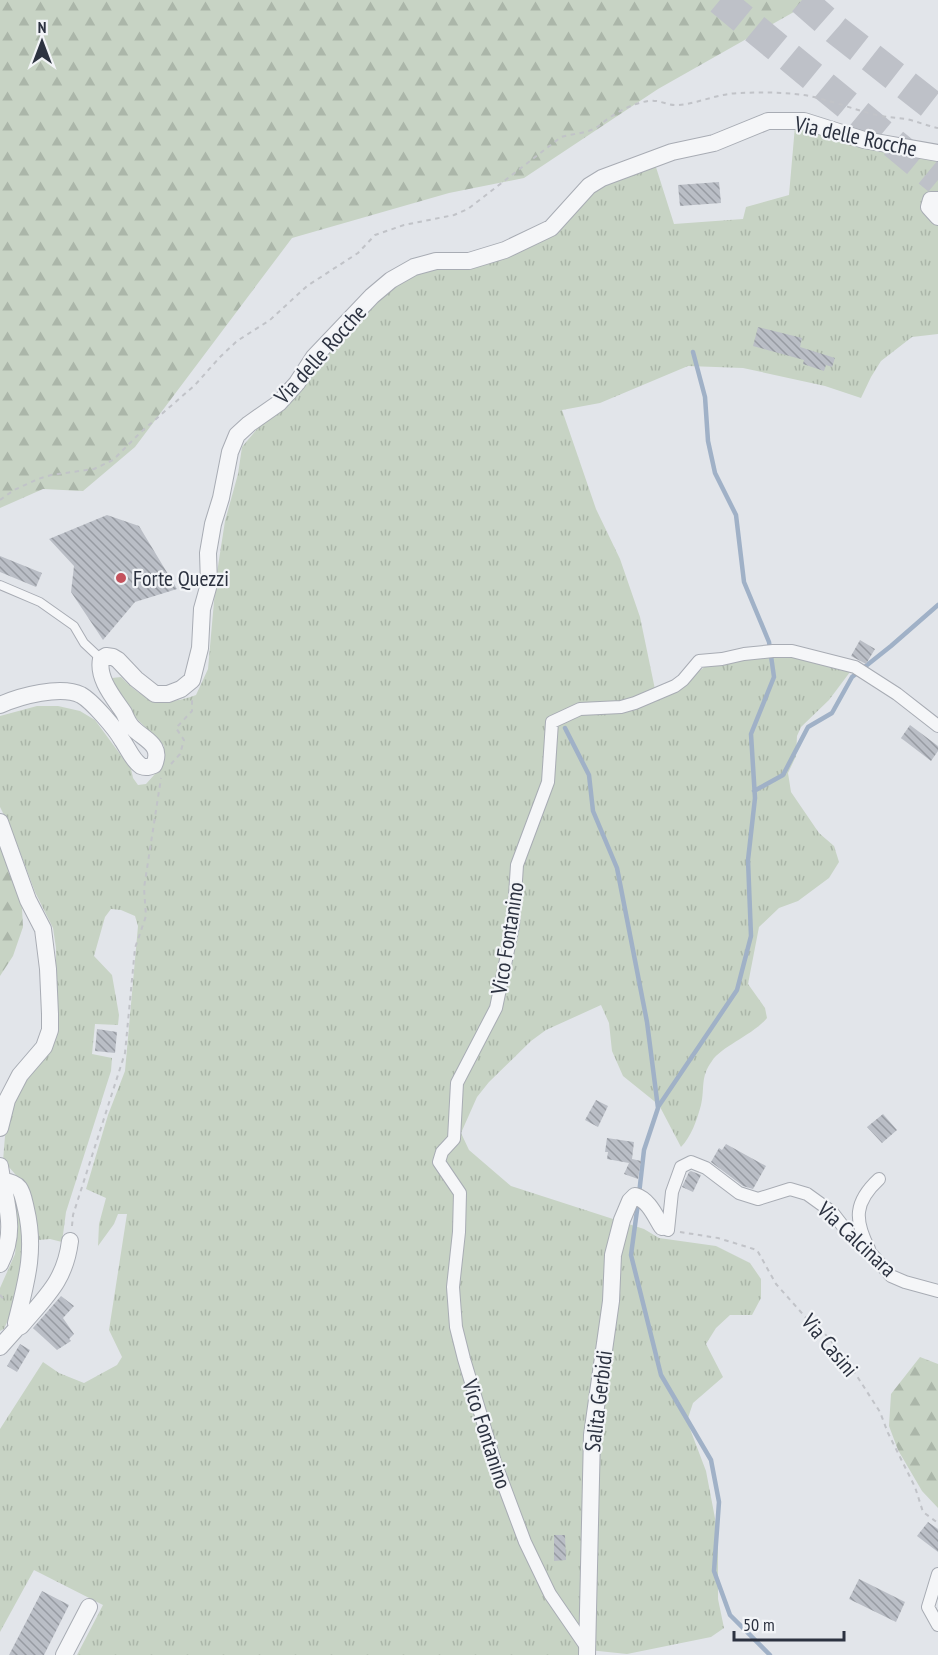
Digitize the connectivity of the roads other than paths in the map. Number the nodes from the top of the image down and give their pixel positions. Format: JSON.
{"nodes":[{"id":1,"x":936,"y":154,"type":"edge"},
{"id":2,"x":938,"y":200,"type":"edge"},
{"id":3,"x":938,"y":218,"type":"edge"},
{"id":4,"x":0,"y":585,"type":"edge"},
{"id":5,"x":100,"y":659,"type":"junction"},
{"id":6,"x":0,"y":705,"type":"edge"},
{"id":7,"x":938,"y":726,"type":"edge"},
{"id":8,"x":0,"y":822,"type":"edge"},
{"id":9,"x":0,"y":1128,"type":"edge"},
{"id":10,"x":1,"y":1173,"type":"edge"},
{"id":11,"x":879,"y":1179,"type":"dead end"},
{"id":12,"x":665,"y":1228,"type":"joint"},
{"id":13,"x":70,"y":1241,"type":"road end"},
{"id":14,"x":869,"y":1251,"type":"junction"},
{"id":15,"x":0,"y":1264,"type":"edge"},
{"id":16,"x":938,"y":1291,"type":"edge"},
{"id":17,"x":16,"y":1328,"type":"junction"},
{"id":18,"x":0,"y":1347,"type":"edge"},
{"id":19,"x":938,"y":1574,"type":"edge"},
{"id":20,"x":89,"y":1607,"type":"dead end"},
{"id":21,"x":938,"y":1625,"type":"edge"},
{"id":22,"x":586,"y":1650,"type":"edge"},
{"id":23,"x":63,"y":1655,"type":"edge"}],
"edges":[{"from":1,"to":5,"type":"street","name":"Via delle Rocche"},
{"from":2,"to":3,"type":"street"},
{"from":4,"to":5,"type":"lane"},
{"from":5,"to":6,"type":"street"},
{"from":7,"to":22,"type":"street","name":"Vico Fontanino"},
{"from":8,"to":9,"type":"street"},
{"from":10,"to":15,"type":"street"},
{"from":10,"to":17,"type":"street"},
{"from":11,"to":14,"type":"street"},
{"from":12,"to":14,"type":"street","name":"Via Calcinara"},
{"from":12,"to":22,"type":"street","name":"Salita Gerbidi"},
{"from":13,"to":17,"type":"street"},
{"from":14,"to":16,"type":"street","name":"Via Calcinara"},
{"from":17,"to":18,"type":"street"},
{"from":19,"to":21,"type":"street"},
{"from":20,"to":23,"type":"street"}]}
